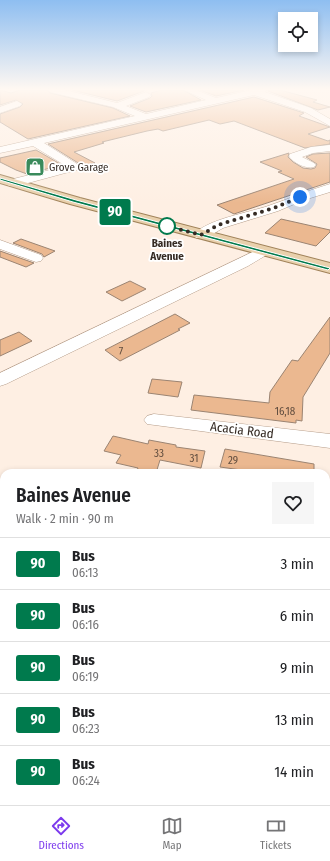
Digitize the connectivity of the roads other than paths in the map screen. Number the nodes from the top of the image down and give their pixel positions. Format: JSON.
{"nodes":[{"id":1,"x":99,"y":128,"type":"edge"},
{"id":2,"x":35,"y":142,"type":"junction"},
{"id":3,"x":330,"y":148,"type":"edge"},
{"id":4,"x":0,"y":150,"type":"edge"},
{"id":5,"x":310,"y":165,"type":"dead end"},
{"id":6,"x":7,"y":181,"type":"edge"},
{"id":7,"x":330,"y":188,"type":"edge"},
{"id":8,"x":201,"y":235,"type":"junction"},
{"id":9,"x":0,"y":244,"type":"edge"},
{"id":10,"x":263,"y":251,"type":"junction"},
{"id":11,"x":36,"y":258,"type":"dead end"},
{"id":12,"x":330,"y":268,"type":"edge"},
{"id":13,"x":0,"y":380,"type":"edge"},
{"id":14,"x":154,"y":420,"type":"dead end"},
{"id":15,"x":329,"y":437,"type":"edge"}],
"edges":[{"from":1,"to":2,"type":"street"},
{"from":2,"to":4,"type":"street"},
{"from":2,"to":6,"type":"street"},
{"from":3,"to":5,"type":"street"},
{"from":6,"to":8,"type":"main road"},
{"from":7,"to":8,"type":"street"},
{"from":8,"to":10,"type":"main road"},
{"from":9,"to":11,"type":"street"},
{"from":10,"to":12,"type":"main road"},
{"from":10,"to":13,"type":"street"},
{"from":14,"to":15,"type":"street","name":"Acacia Road"}]}
